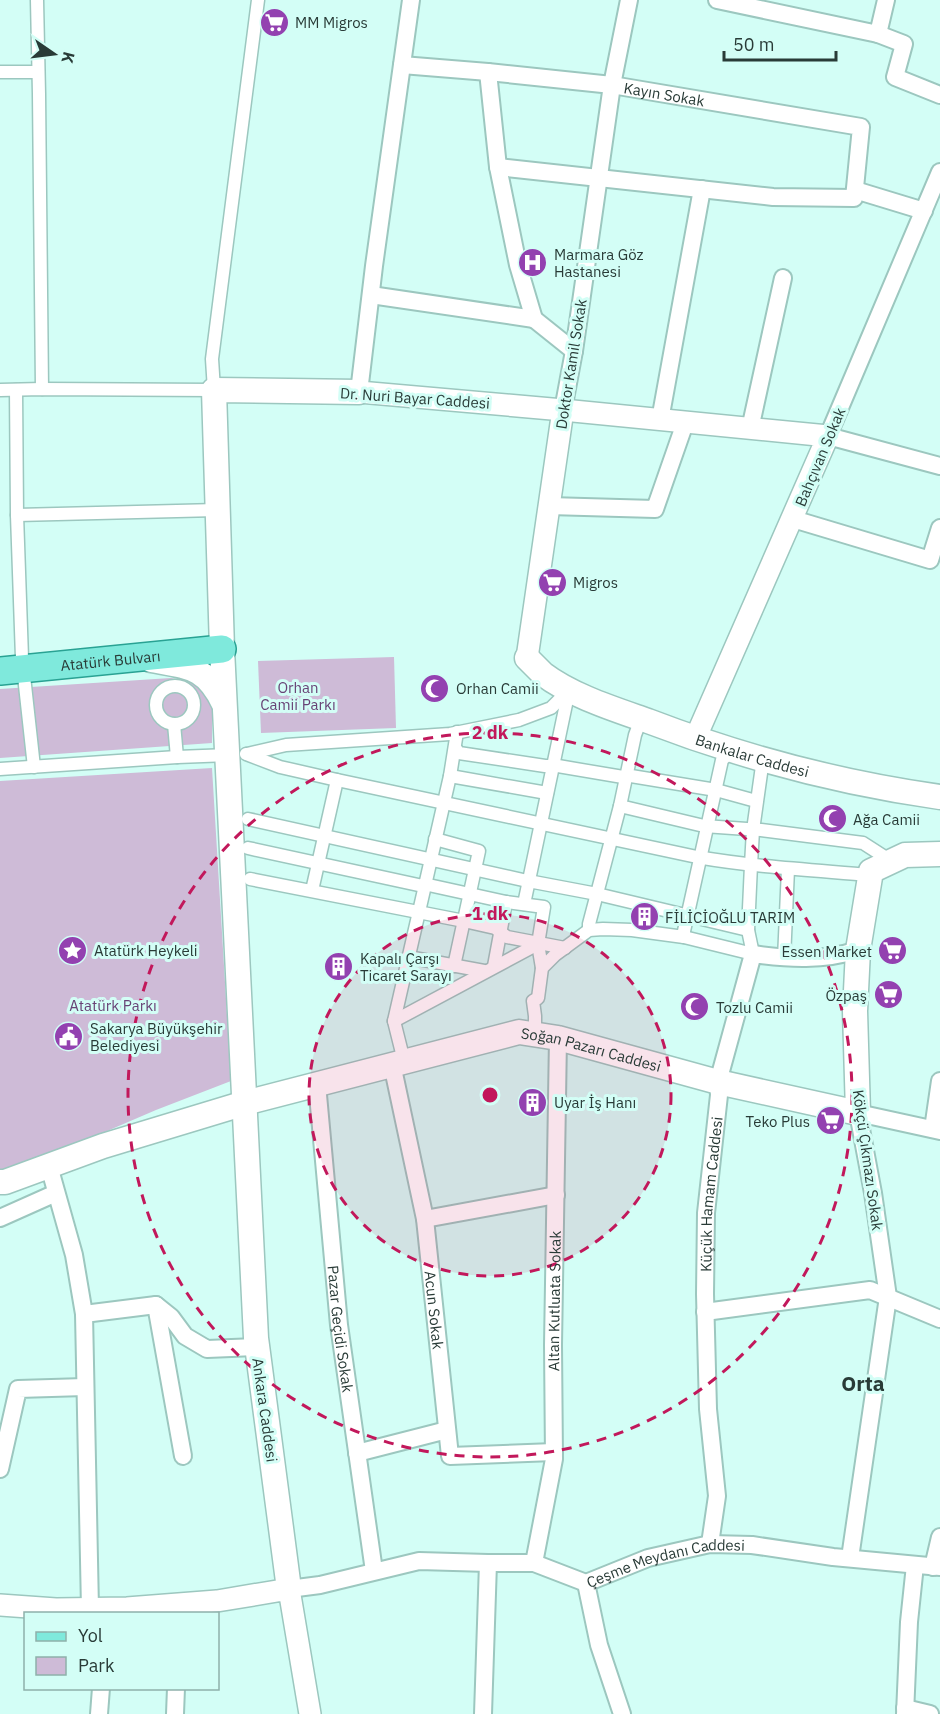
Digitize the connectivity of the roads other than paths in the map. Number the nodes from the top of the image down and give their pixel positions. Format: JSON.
{"nodes":[{"id":1,"x":37,"y":0,"type":"edge"},
{"id":2,"x":258,"y":0,"type":"edge"},
{"id":3,"x":411,"y":0,"type":"edge"},
{"id":4,"x":629,"y":0,"type":"edge"},
{"id":5,"x":717,"y":0,"type":"edge"},
{"id":6,"x":886,"y":0,"type":"edge"},
{"id":7,"x":878,"y":34,"type":"junction"},
{"id":8,"x":402,"y":65,"type":"junction"},
{"id":9,"x":0,"y":72,"type":"edge"},
{"id":10,"x":38,"y":72,"type":"junction"},
{"id":11,"x":488,"y":72,"type":"junction"},
{"id":12,"x":612,"y":85,"type":"junction"},
{"id":13,"x":940,"y":95,"type":"edge"},
{"id":14,"x":498,"y":167,"type":"junction"},
{"id":15,"x":940,"y":172,"type":"edge"},
{"id":16,"x":599,"y":177,"type":"junction"},
{"id":17,"x":702,"y":189,"type":"junction"},
{"id":18,"x":854,"y":194,"type":"junction"},
{"id":19,"x":924,"y":211,"type":"junction"},
{"id":20,"x":783,"y":278,"type":"dead end"},
{"id":21,"x":371,"y":295,"type":"junction"},
{"id":22,"x":534,"y":319,"type":"junction"},
{"id":23,"x":574,"y":351,"type":"junction"},
{"id":24,"x":42,"y":389,"type":"junction"},
{"id":25,"x":0,"y":390,"type":"edge"},
{"id":26,"x":15,"y":390,"type":"junction"},
{"id":27,"x":214,"y":390,"type":"junction"},
{"id":28,"x":360,"y":393,"type":"junction"},
{"id":29,"x":563,"y":410,"type":"junction"},
{"id":30,"x":660,"y":420,"type":"junction"},
{"id":31,"x":685,"y":423,"type":"junction"},
{"id":32,"x":750,"y":429,"type":"junction"},
{"id":33,"x":828,"y":436,"type":"junction"},
{"id":34,"x":940,"y":466,"type":"edge"},
{"id":35,"x":549,"y":506,"type":"junction"},
{"id":36,"x":217,"y":510,"type":"junction"},
{"id":37,"x":17,"y":514,"type":"junction"},
{"id":38,"x":793,"y":519,"type":"junction"},
{"id":39,"x":940,"y":528,"type":"edge"},
{"id":40,"x":222,"y":650,"type":"junction"},
{"id":41,"x":142,"y":658,"type":"junction"},
{"id":42,"x":527,"y":658,"type":"joint"},
{"id":43,"x":12,"y":670,"type":"edge"},
{"id":44,"x":569,"y":690,"type":"junction"},
{"id":45,"x":225,"y":707,"type":"junction"},
{"id":46,"x":641,"y":719,"type":"junction"},
{"id":47,"x":174,"y":724,"type":"dead end"},
{"id":48,"x":457,"y":732,"type":"junction"},
{"id":49,"x":695,"y":739,"type":"junction"},
{"id":50,"x":456,"y":749,"type":"junction"},
{"id":51,"x":731,"y":751,"type":"junction"},
{"id":52,"x":237,"y":754,"type":"junction"},
{"id":53,"x":177,"y":757,"type":"junction"},
{"id":54,"x":763,"y":759,"type":"junction"},
{"id":55,"x":552,"y":766,"type":"junction"},
{"id":56,"x":34,"y":767,"type":"junction"},
{"id":57,"x":0,"y":769,"type":"edge"},
{"id":58,"x":450,"y":776,"type":"junction"},
{"id":59,"x":627,"y":776,"type":"junction"},
{"id":60,"x":337,"y":780,"type":"junction"},
{"id":61,"x":716,"y":790,"type":"junction"},
{"id":62,"x":547,"y":793,"type":"junction"},
{"id":63,"x":940,"y":797,"type":"edge"},
{"id":64,"x":756,"y":801,"type":"junction"},
{"id":65,"x":443,"y":803,"type":"junction"},
{"id":66,"x":620,"y":806,"type":"junction"},
{"id":67,"x":248,"y":819,"type":"dead end"},
{"id":68,"x":540,"y":824,"type":"junction"},
{"id":69,"x":708,"y":826,"type":"junction"},
{"id":70,"x":753,"y":830,"type":"junction"},
{"id":71,"x":324,"y":836,"type":"junction"},
{"id":72,"x":435,"y":839,"type":"junction"},
{"id":73,"x":612,"y":839,"type":"junction"},
{"id":74,"x":248,"y":848,"type":"dead end"},
{"id":75,"x":940,"y":854,"type":"edge"},
{"id":76,"x":701,"y":857,"type":"junction"},
{"id":77,"x":430,"y":859,"type":"junction"},
{"id":78,"x":891,"y":861,"type":"junction"},
{"id":79,"x":319,"y":862,"type":"junction"},
{"id":80,"x":751,"y":865,"type":"junction"},
{"id":81,"x":476,"y":869,"type":"junction"},
{"id":82,"x":788,"y":869,"type":"junction"},
{"id":83,"x":864,"y":874,"type":"junction"},
{"id":84,"x":250,"y":879,"type":"dead end"},
{"id":85,"x":528,"y":880,"type":"junction"},
{"id":86,"x":424,"y":885,"type":"junction"},
{"id":87,"x":313,"y":886,"type":"dead end"},
{"id":88,"x":470,"y":894,"type":"junction"},
{"id":89,"x":597,"y":894,"type":"junction"},
{"id":90,"x":506,"y":902,"type":"junction"},
{"id":91,"x":524,"y":903,"type":"junction"},
{"id":92,"x":418,"y":911,"type":"junction"},
{"id":93,"x":688,"y":915,"type":"junction"},
{"id":94,"x":464,"y":921,"type":"junction"},
{"id":95,"x":499,"y":930,"type":"junction"},
{"id":96,"x":589,"y":930,"type":"junction"},
{"id":97,"x":748,"y":930,"type":"junction"},
{"id":98,"x":684,"y":937,"type":"junction"},
{"id":99,"x":538,"y":944,"type":"junction"},
{"id":100,"x":565,"y":948,"type":"junction"},
{"id":101,"x":858,"y":950,"type":"junction"},
{"id":102,"x":753,"y":954,"type":"junction"},
{"id":103,"x":408,"y":957,"type":"junction"},
{"id":104,"x":784,"y":959,"type":"junction"},
{"id":105,"x":454,"y":966,"type":"junction"},
{"id":106,"x":542,"y":968,"type":"junction"},
{"id":107,"x":489,"y":969,"type":"junction"},
{"id":108,"x":394,"y":1021,"type":"junction"},
{"id":109,"x":546,"y":1036,"type":"junction"},
{"id":110,"x":398,"y":1062,"type":"junction"},
{"id":111,"x":940,"y":1081,"type":"edge"},
{"id":112,"x":718,"y":1082,"type":"junction"},
{"id":113,"x":317,"y":1084,"type":"junction"},
{"id":114,"x":245,"y":1103,"type":"junction"},
{"id":115,"x":858,"y":1113,"type":"junction"},
{"id":116,"x":937,"y":1130,"type":"edge"},
{"id":117,"x":49,"y":1166,"type":"junction"},
{"id":118,"x":0,"y":1182,"type":"edge"},
{"id":119,"x":56,"y":1193,"type":"junction"},
{"id":120,"x":556,"y":1195,"type":"junction"},
{"id":121,"x":0,"y":1218,"type":"edge"},
{"id":122,"x":425,"y":1219,"type":"junction"},
{"id":123,"x":888,"y":1297,"type":"junction"},
{"id":124,"x":156,"y":1305,"type":"junction"},
{"id":125,"x":705,"y":1312,"type":"junction"},
{"id":126,"x":84,"y":1314,"type":"junction"},
{"id":127,"x":940,"y":1319,"type":"edge"},
{"id":128,"x":257,"y":1347,"type":"junction"},
{"id":129,"x":85,"y":1387,"type":"junction"},
{"id":130,"x":447,"y":1430,"type":"junction"},
{"id":131,"x":554,"y":1452,"type":"junction"},
{"id":132,"x":357,"y":1453,"type":"junction"},
{"id":133,"x":183,"y":1456,"type":"dead end"},
{"id":134,"x":0,"y":1469,"type":"edge"},
{"id":135,"x":940,"y":1537,"type":"edge"},
{"id":136,"x":710,"y":1545,"type":"junction"},
{"id":137,"x":850,"y":1558,"type":"junction"},
{"id":138,"x":488,"y":1563,"type":"junction"},
{"id":139,"x":534,"y":1563,"type":"junction"},
{"id":140,"x":915,"y":1565,"type":"junction"},
{"id":141,"x":936,"y":1567,"type":"edge"},
{"id":142,"x":374,"y":1571,"type":"junction"},
{"id":143,"x":586,"y":1583,"type":"junction"},
{"id":144,"x":289,"y":1588,"type":"junction"},
{"id":145,"x":0,"y":1605,"type":"edge"},
{"id":146,"x":170,"y":1609,"type":"edge"},
{"id":147,"x":100,"y":1610,"type":"edge"},
{"id":148,"x":101,"y":1690,"type":"edge"},
{"id":149,"x":176,"y":1690,"type":"edge"},
{"id":150,"x":905,"y":1711,"type":"edge"},
{"id":151,"x":99,"y":1714,"type":"edge"},
{"id":152,"x":175,"y":1714,"type":"edge"},
{"id":153,"x":309,"y":1714,"type":"edge"},
{"id":154,"x":483,"y":1714,"type":"edge"},
{"id":155,"x":622,"y":1714,"type":"edge"},
{"id":156,"x":930,"y":1714,"type":"edge"}],
"edges":[{"from":1,"to":10,"type":"street"},
{"from":2,"to":27,"type":"street"},
{"from":3,"to":8,"type":"street"},
{"from":4,"to":12,"type":"street","name":"Doktor Kamil Sokak"},
{"from":5,"to":7,"type":"street"},
{"from":6,"to":7,"type":"street"},
{"from":7,"to":13,"type":"street"},
{"from":8,"to":11,"type":"street","name":"Kayın Sokak"},
{"from":8,"to":21,"type":"street"},
{"from":9,"to":10,"type":"street"},
{"from":10,"to":24,"type":"street"},
{"from":11,"to":12,"type":"street","name":"Kayın Sokak"},
{"from":11,"to":14,"type":"street"},
{"from":12,"to":16,"type":"street","name":"Doktor Kamil Sokak"},
{"from":12,"to":18,"type":"street","name":"Kayın Sokak"},
{"from":14,"to":16,"type":"street"},
{"from":14,"to":22,"type":"street"},
{"from":15,"to":19,"type":"street","name":"Bahçıvan Sokak"},
{"from":16,"to":17,"type":"street"},
{"from":16,"to":23,"type":"street","name":"Doktor Kamil Sokak"},
{"from":17,"to":18,"type":"street"},
{"from":17,"to":30,"type":"street"},
{"from":18,"to":19,"type":"street"},
{"from":19,"to":33,"type":"street","name":"Bahçıvan Sokak"},
{"from":20,"to":32,"type":"street"},
{"from":21,"to":22,"type":"street"},
{"from":21,"to":28,"type":"street"},
{"from":22,"to":23,"type":"street"},
{"from":23,"to":29,"type":"street","name":"Doktor Kamil Sokak"},
{"from":24,"to":26,"type":"street","name":"Dr. Nuri Bayar Caddesi"},
{"from":24,"to":27,"type":"street","name":"Dr. Nuri Bayar Caddesi"},
{"from":25,"to":26,"type":"street","name":"Dr. Nuri Bayar Caddesi"},
{"from":26,"to":37,"type":"street"},
{"from":27,"to":28,"type":"main road","name":"Dr. Nuri Bayar Caddesi"},
{"from":27,"to":36,"type":"main road","name":"Ankara Caddesi"},
{"from":28,"to":29,"type":"street","name":"Dr. Nuri Bayar Caddesi"},
{"from":29,"to":30,"type":"street","name":"Dr. Nuri Bayar Caddesi"},
{"from":29,"to":35,"type":"street","name":"Doktor Kamil Sokak"},
{"from":30,"to":31,"type":"street","name":"Dr. Nuri Bayar Caddesi"},
{"from":31,"to":32,"type":"street","name":"Dr. Nuri Bayar Caddesi"},
{"from":31,"to":35,"type":"street"},
{"from":32,"to":33,"type":"street","name":"Dr. Nuri Bayar Caddesi"},
{"from":33,"to":34,"type":"street"},
{"from":33,"to":38,"type":"street","name":"Bahçıvan Sokak"},
{"from":35,"to":42,"type":"street","name":"Doktor Kamil Sokak"},
{"from":36,"to":37,"type":"street"},
{"from":36,"to":40,"type":"main road","name":"Ankara Caddesi"},
{"from":37,"to":43,"type":"street"},
{"from":38,"to":39,"type":"street"},
{"from":38,"to":49,"type":"street","name":"Bahçıvan Sokak"},
{"from":40,"to":41,"type":"main road","name":"Atatürk Bulvarı"},
{"from":40,"to":45,"type":"main road","name":"Ankara Caddesi"},
{"from":41,"to":43,"type":"main road","name":"Atatürk Bulvarı"},
{"from":41,"to":45,"type":"main road"},
{"from":42,"to":44,"type":"main road","name":"Bankalar Caddesi"},
{"from":43,"to":56,"type":"street"},
{"from":44,"to":46,"type":"main road","name":"Bankalar Caddesi"},
{"from":44,"to":48,"type":"street"},
{"from":44,"to":55,"type":"street"},
{"from":45,"to":52,"type":"main road","name":"Ankara Caddesi"},
{"from":46,"to":49,"type":"main road","name":"Bankalar Caddesi"},
{"from":46,"to":59,"type":"street"},
{"from":47,"to":53,"type":"street"},
{"from":48,"to":50,"type":"street"},
{"from":48,"to":52,"type":"street"},
{"from":49,"to":51,"type":"main road","name":"Bankalar Caddesi"},
{"from":50,"to":55,"type":"street"},
{"from":50,"to":58,"type":"street"},
{"from":51,"to":54,"type":"main road","name":"Bankalar Caddesi"},
{"from":51,"to":61,"type":"street"},
{"from":52,"to":53,"type":"street"},
{"from":52,"to":60,"type":"street"},
{"from":52,"to":114,"type":"main road","name":"Ankara Caddesi"},
{"from":53,"to":56,"type":"street"},
{"from":54,"to":63,"type":"main road","name":"Bankalar Caddesi"},
{"from":54,"to":64,"type":"street"},
{"from":55,"to":59,"type":"street"},
{"from":55,"to":62,"type":"street"},
{"from":56,"to":57,"type":"street"},
{"from":58,"to":62,"type":"street"},
{"from":58,"to":65,"type":"street"},
{"from":59,"to":61,"type":"street"},
{"from":59,"to":66,"type":"street"},
{"from":60,"to":65,"type":"street"},
{"from":60,"to":71,"type":"street"},
{"from":61,"to":64,"type":"street"},
{"from":61,"to":69,"type":"street"},
{"from":62,"to":68,"type":"street"},
{"from":64,"to":70,"type":"street"},
{"from":65,"to":68,"type":"street"},
{"from":65,"to":72,"type":"street"},
{"from":66,"to":69,"type":"street"},
{"from":66,"to":73,"type":"street"},
{"from":67,"to":71,"type":"street"},
{"from":68,"to":73,"type":"street"},
{"from":68,"to":85,"type":"street"},
{"from":69,"to":70,"type":"street"},
{"from":69,"to":76,"type":"street"},
{"from":70,"to":78,"type":"street"},
{"from":70,"to":80,"type":"street"},
{"from":71,"to":77,"type":"street"},
{"from":71,"to":79,"type":"street"},
{"from":72,"to":77,"type":"street"},
{"from":72,"to":81,"type":"street"},
{"from":73,"to":76,"type":"street"},
{"from":73,"to":89,"type":"street"},
{"from":74,"to":79,"type":"street"},
{"from":75,"to":78,"type":"main road"},
{"from":76,"to":80,"type":"street"},
{"from":76,"to":93,"type":"street"},
{"from":77,"to":81,"type":"street"},
{"from":77,"to":86,"type":"street"},
{"from":78,"to":83,"type":"main road"},
{"from":79,"to":86,"type":"street"},
{"from":79,"to":87,"type":"street"},
{"from":80,"to":82,"type":"street"},
{"from":80,"to":97,"type":"street"},
{"from":81,"to":85,"type":"street"},
{"from":81,"to":88,"type":"street"},
{"from":82,"to":83,"type":"street"},
{"from":82,"to":104,"type":"street"},
{"from":83,"to":101,"type":"main road","name":"Kökçü Çıkmazı Sokak"},
{"from":84,"to":92,"type":"street"},
{"from":85,"to":89,"type":"street"},
{"from":85,"to":91,"type":"street"},
{"from":86,"to":88,"type":"street"},
{"from":86,"to":92,"type":"street"},
{"from":88,"to":90,"type":"street"},
{"from":88,"to":94,"type":"street"},
{"from":89,"to":93,"type":"street"},
{"from":89,"to":96,"type":"street"},
{"from":90,"to":91,"type":"street"},
{"from":90,"to":95,"type":"street"},
{"from":91,"to":99,"type":"street"},
{"from":92,"to":94,"type":"street"},
{"from":92,"to":103,"type":"street"},
{"from":93,"to":97,"type":"street"},
{"from":93,"to":98,"type":"street"},
{"from":94,"to":95,"type":"street"},
{"from":94,"to":105,"type":"street"},
{"from":95,"to":99,"type":"street"},
{"from":95,"to":107,"type":"street"},
{"from":96,"to":98,"type":"street"},
{"from":96,"to":100,"type":"street"},
{"from":97,"to":102,"type":"street"},
{"from":98,"to":102,"type":"street"},
{"from":99,"to":100,"type":"street"},
{"from":99,"to":106,"type":"street"},
{"from":99,"to":107,"type":"street"},
{"from":100,"to":106,"type":"street"},
{"from":101,"to":104,"type":"street"},
{"from":101,"to":115,"type":"main road","name":"Kökçü Çıkmazı Sokak"},
{"from":102,"to":104,"type":"street"},
{"from":102,"to":112,"type":"street","name":"Küçük Hamam Caddesi"},
{"from":103,"to":105,"type":"street"},
{"from":103,"to":108,"type":"street"},
{"from":105,"to":107,"type":"street"},
{"from":106,"to":109,"type":"street"},
{"from":107,"to":108,"type":"street"},
{"from":108,"to":110,"type":"street"},
{"from":109,"to":110,"type":"main road","name":"Soğan Pazarı Caddesi"},
{"from":109,"to":112,"type":"main road","name":"Soğan Pazarı Caddesi"},
{"from":109,"to":120,"type":"street","name":"Altan Kutluata Sokak"},
{"from":110,"to":113,"type":"main road","name":"Soğan Pazarı Caddesi"},
{"from":110,"to":122,"type":"street","name":"Acun Sokak"},
{"from":111,"to":116,"type":"street"},
{"from":112,"to":115,"type":"main road","name":"Soğan Pazarı Caddesi"},
{"from":112,"to":125,"type":"street","name":"Küçük Hamam Caddesi"},
{"from":113,"to":114,"type":"main road","name":"Soğan Pazarı Caddesi"},
{"from":113,"to":132,"type":"street","name":"Pazar Geçidi Sokak"},
{"from":114,"to":117,"type":"main road","name":"Soğan Pazarı Caddesi"},
{"from":114,"to":128,"type":"main road","name":"Ankara Caddesi"},
{"from":115,"to":116,"type":"street","name":"Soğan Pazarı Caddesi"},
{"from":115,"to":123,"type":"street","name":"Kökçü Çıkmazı Sokak"},
{"from":117,"to":118,"type":"main road","name":"Soğan Pazarı Caddesi"},
{"from":117,"to":119,"type":"street"},
{"from":119,"to":121,"type":"street"},
{"from":119,"to":126,"type":"street"},
{"from":120,"to":122,"type":"street"},
{"from":120,"to":131,"type":"street","name":"Altan Kutluata Sokak"},
{"from":122,"to":130,"type":"street","name":"Acun Sokak"},
{"from":123,"to":125,"type":"street"},
{"from":123,"to":127,"type":"street"},
{"from":123,"to":137,"type":"street","name":"Kökçü Çıkmazı Sokak"},
{"from":124,"to":126,"type":"street"},
{"from":124,"to":128,"type":"street"},
{"from":124,"to":133,"type":"street"},
{"from":125,"to":136,"type":"street","name":"Küçük Hamam Caddesi"},
{"from":126,"to":129,"type":"street"},
{"from":128,"to":144,"type":"main road","name":"Ankara Caddesi"},
{"from":129,"to":134,"type":"street"},
{"from":129,"to":147,"type":"street"},
{"from":130,"to":131,"type":"street","name":"Acun Sokak"},
{"from":130,"to":132,"type":"street"},
{"from":131,"to":139,"type":"street","name":"Altan Kutluata Sokak"},
{"from":132,"to":142,"type":"street","name":"Pazar Geçidi Sokak"},
{"from":135,"to":141,"type":"street"},
{"from":136,"to":137,"type":"street","name":"Çeşme Meydanı Caddesi"},
{"from":136,"to":143,"type":"street","name":"Çeşme Meydanı Caddesi"},
{"from":137,"to":140,"type":"street","name":"Çeşme Meydanı Caddesi"},
{"from":138,"to":139,"type":"street","name":"Çeşme Meydanı Caddesi"},
{"from":138,"to":142,"type":"street","name":"Çeşme Meydanı Caddesi"},
{"from":138,"to":154,"type":"street"},
{"from":139,"to":143,"type":"street","name":"Çeşme Meydanı Caddesi"},
{"from":140,"to":141,"type":"street","name":"Çeşme Meydanı Caddesi"},
{"from":140,"to":150,"type":"street"},
{"from":142,"to":144,"type":"street","name":"Çeşme Meydanı Caddesi"},
{"from":143,"to":155,"type":"street"},
{"from":144,"to":146,"type":"street"},
{"from":144,"to":153,"type":"street","name":"Ankara Caddesi"},
{"from":145,"to":147,"type":"street"},
{"from":146,"to":147,"type":"street"},
{"from":148,"to":151,"type":"street"},
{"from":149,"to":152,"type":"street"},
{"from":150,"to":156,"type":"street"}]}
